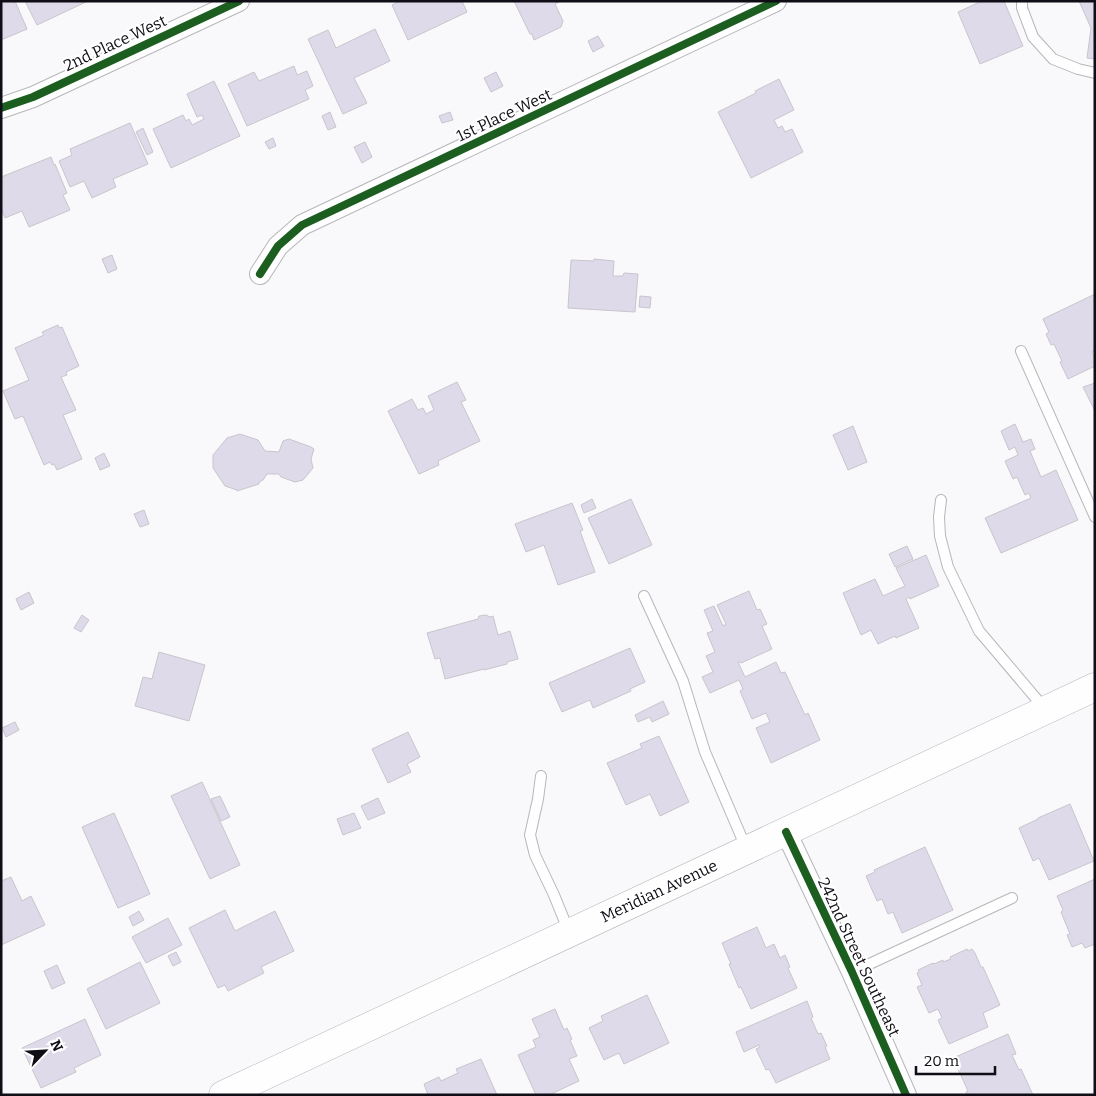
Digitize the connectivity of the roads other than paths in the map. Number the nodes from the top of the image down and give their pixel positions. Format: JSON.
{"nodes":[{"id":1,"x":240,"y":1,"type":"edge"},
{"id":2,"x":776,"y":1,"type":"edge"},
{"id":3,"x":1022,"y":1,"type":"edge"},
{"id":4,"x":1095,"y":73,"type":"edge"},
{"id":5,"x":1,"y":108,"type":"edge"},
{"id":6,"x":260,"y":274,"type":"dead end"},
{"id":7,"x":1021,"y":351,"type":"dead end"},
{"id":8,"x":941,"y":500,"type":"dead end"},
{"id":9,"x":1095,"y":517,"type":"edge"},
{"id":10,"x":644,"y":596,"type":"dead end"},
{"id":11,"x":1095,"y":687,"type":"edge"},
{"id":12,"x":1045,"y":710,"type":"junction"},
{"id":13,"x":541,"y":776,"type":"dead end"},
{"id":14,"x":786,"y":832,"type":"junction"},
{"id":15,"x":748,"y":850,"type":"junction"},
{"id":16,"x":1012,"y":898,"type":"dead end"},
{"id":17,"x":569,"y":933,"type":"junction"},
{"id":18,"x":852,"y":972,"type":"junction"},
{"id":19,"x":223,"y":1095,"type":"edge"},
{"id":20,"x":906,"y":1095,"type":"edge"}],
"edges":[{"from":1,"to":5,"type":"street","name":"2nd Place West"},
{"from":2,"to":6,"type":"street","name":"1st Place West"},
{"from":3,"to":4,"type":"lane"},
{"from":7,"to":9,"type":"lane"},
{"from":8,"to":12,"type":"lane"},
{"from":10,"to":15,"type":"lane"},
{"from":11,"to":12,"type":"main road","name":"Meridian Avenue"},
{"from":12,"to":14,"type":"main road","name":"Meridian Avenue"},
{"from":13,"to":17,"type":"lane"},
{"from":14,"to":15,"type":"main road","name":"Meridian Avenue"},
{"from":14,"to":18,"type":"street","name":"242nd Street Southeast"},
{"from":15,"to":17,"type":"main road","name":"Meridian Avenue"},
{"from":16,"to":18,"type":"lane"},
{"from":17,"to":19,"type":"main road","name":"Meridian Avenue"},
{"from":18,"to":20,"type":"street","name":"242nd Street Southeast"}]}
